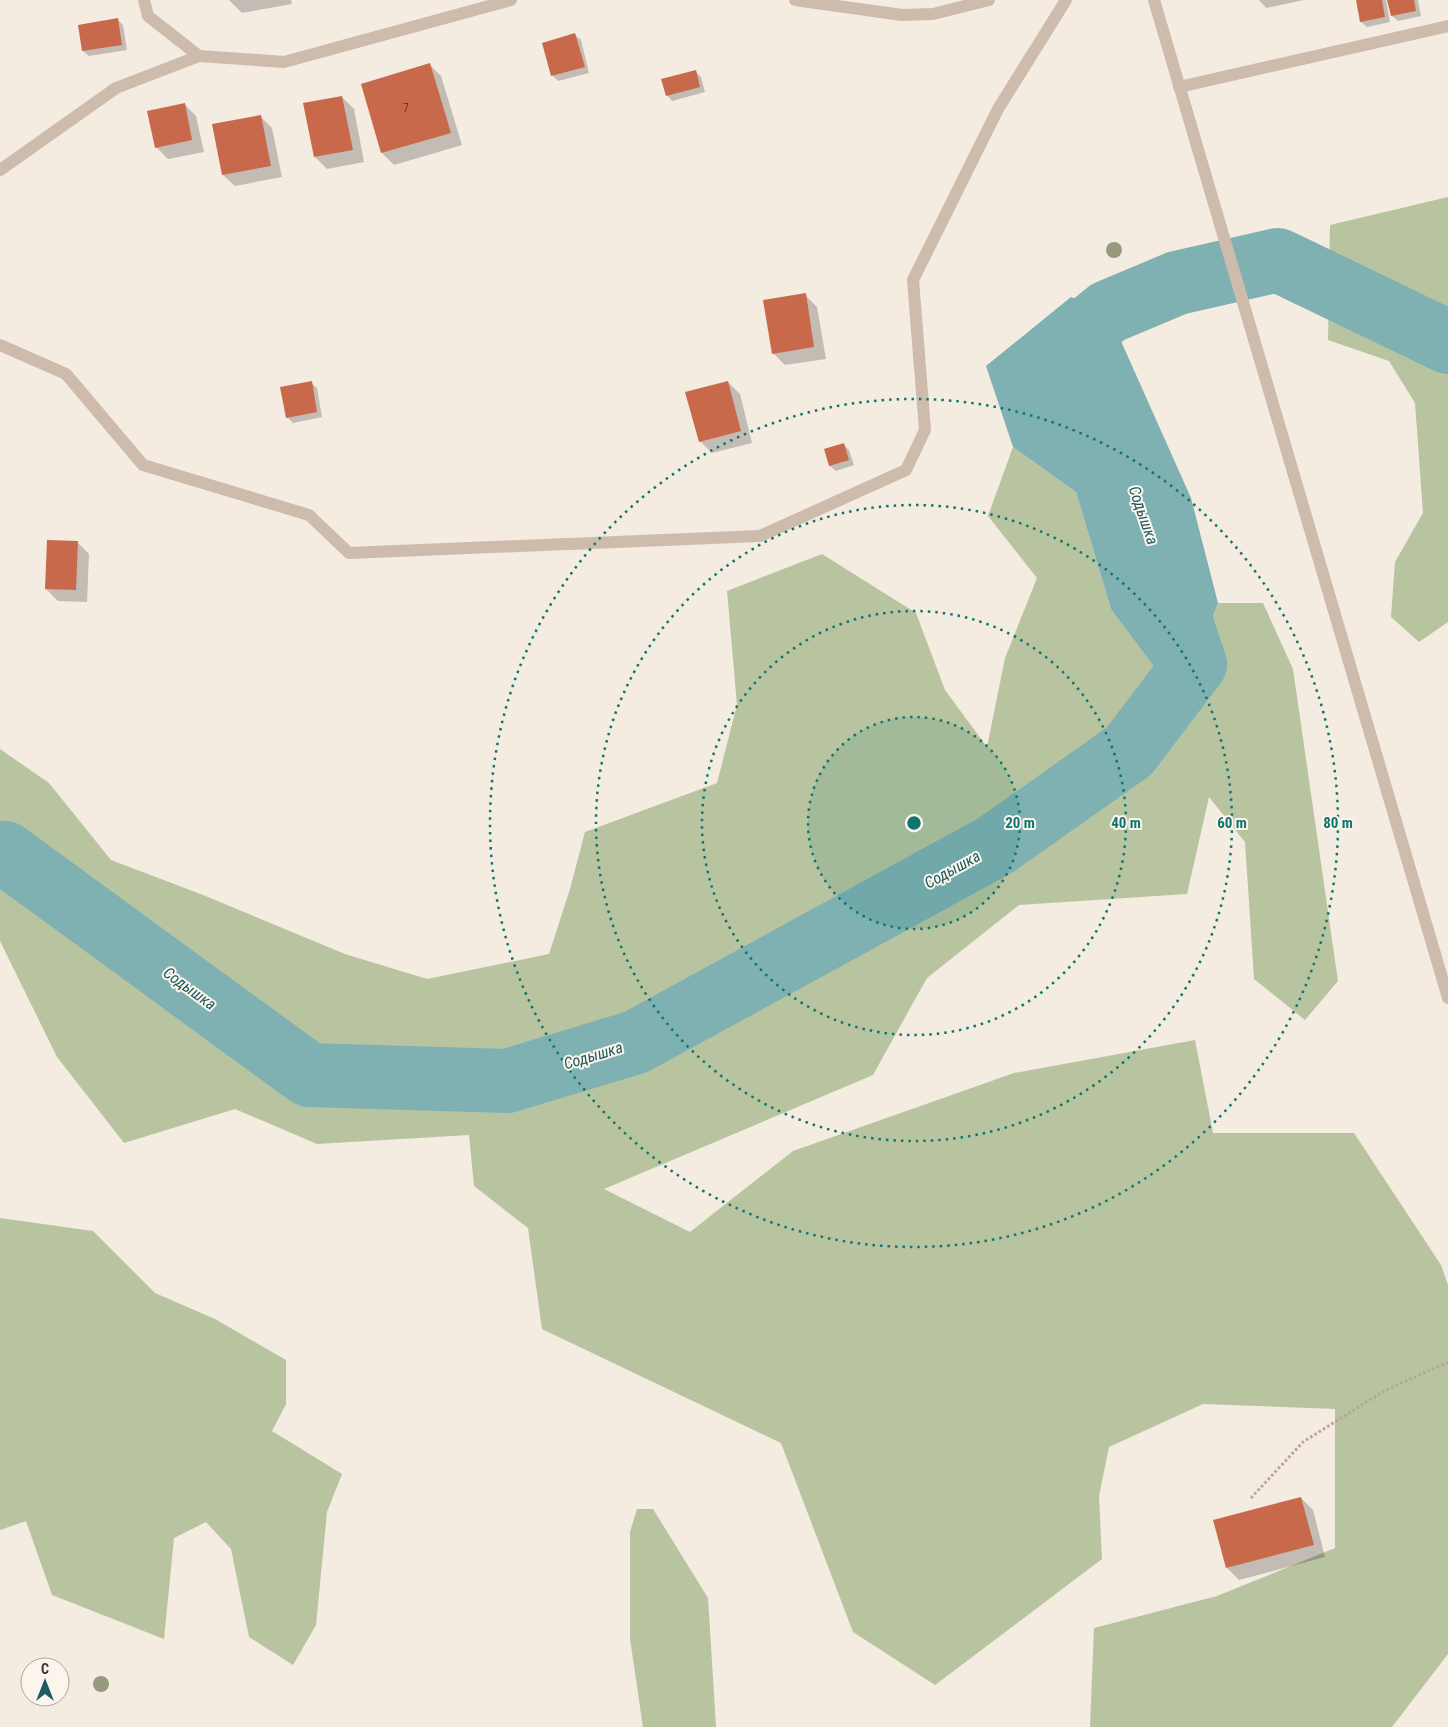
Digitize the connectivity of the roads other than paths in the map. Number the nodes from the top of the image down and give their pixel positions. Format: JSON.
{"nodes":[{"id":1,"x":144,"y":0,"type":"edge"},
{"id":2,"x":511,"y":0,"type":"edge"},
{"id":3,"x":795,"y":0,"type":"edge"},
{"id":4,"x":989,"y":0,"type":"edge"},
{"id":5,"x":1066,"y":0,"type":"edge"},
{"id":6,"x":1154,"y":0,"type":"edge"},
{"id":7,"x":1448,"y":26,"type":"edge"},
{"id":8,"x":199,"y":56,"type":"junction"},
{"id":9,"x":1178,"y":87,"type":"junction"},
{"id":10,"x":0,"y":170,"type":"edge"},
{"id":11,"x":0,"y":345,"type":"edge"},
{"id":12,"x":1448,"y":998,"type":"edge"}],
"edges":[{"from":1,"to":8,"type":"street"},
{"from":2,"to":8,"type":"street"},
{"from":3,"to":4,"type":"street"},
{"from":5,"to":11,"type":"street"},
{"from":6,"to":9,"type":"street"},
{"from":7,"to":9,"type":"street"},
{"from":8,"to":10,"type":"street"},
{"from":9,"to":12,"type":"street"}]}
